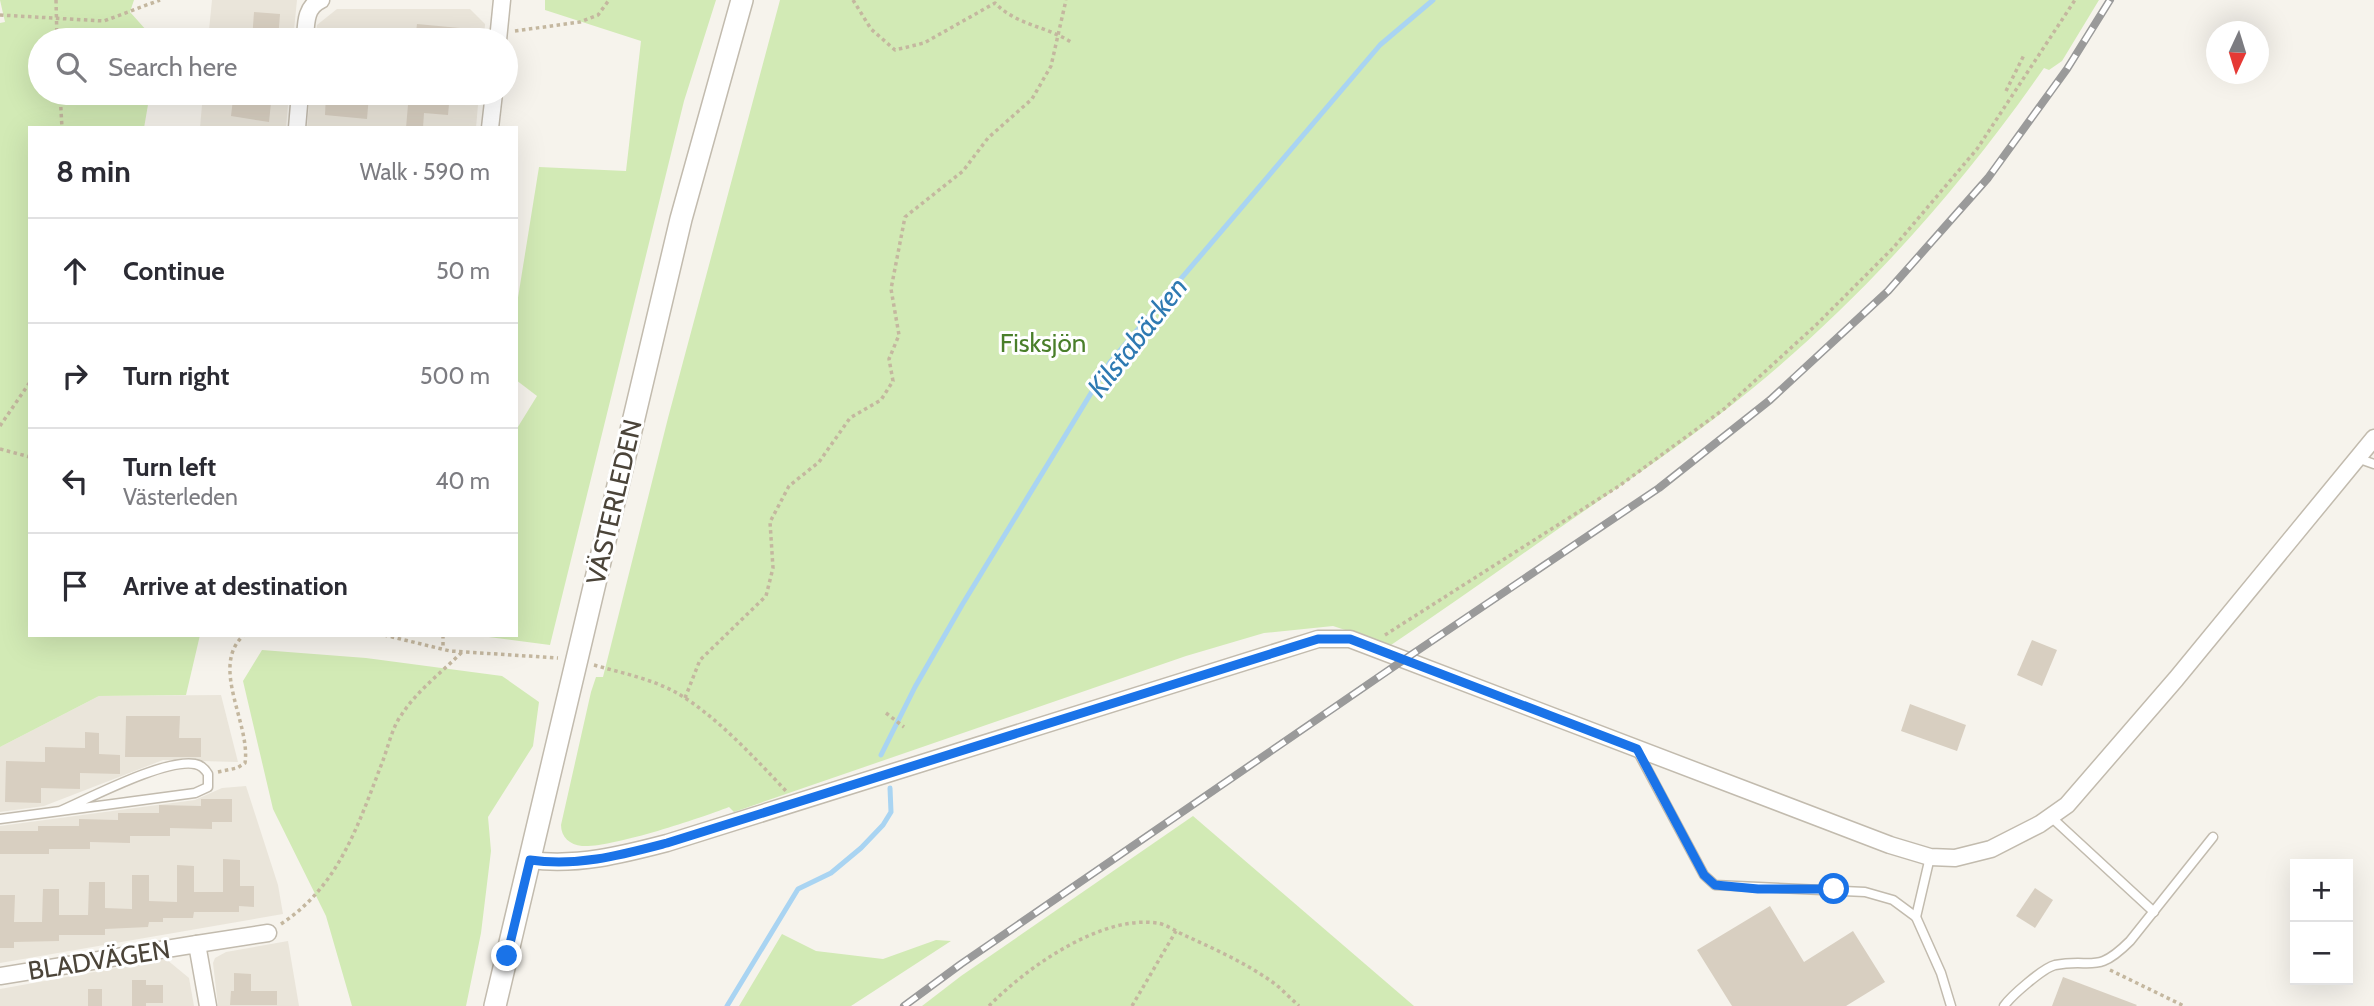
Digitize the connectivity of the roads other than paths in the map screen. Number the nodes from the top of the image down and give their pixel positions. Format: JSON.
{"nodes":[{"id":1,"x":321,"y":0,"type":"edge"},
{"id":2,"x":502,"y":0,"type":"edge"},
{"id":3,"x":743,"y":0,"type":"edge"},
{"id":4,"x":306,"y":28,"type":"edge"},
{"id":5,"x":500,"y":28,"type":"edge"},
{"id":6,"x":299,"y":105,"type":"edge"},
{"id":7,"x":493,"y":105,"type":"edge"},
{"id":8,"x":297,"y":126,"type":"edge"},
{"id":9,"x":491,"y":126,"type":"edge"},
{"id":10,"x":2374,"y":438,"type":"edge"},
{"id":11,"x":2357,"y":458,"type":"junction"},
{"id":12,"x":2374,"y":464,"type":"edge"},
{"id":13,"x":1637,"y":749,"type":"junction"},
{"id":14,"x":60,"y":811,"type":"junction"},
{"id":15,"x":2050,"y":817,"type":"junction"},
{"id":16,"x":0,"y":819,"type":"edge"},
{"id":17,"x":2213,"y":837,"type":"dead end"},
{"id":18,"x":1930,"y":857,"type":"junction"},
{"id":19,"x":530,"y":860,"type":"junction"},
{"id":20,"x":2154,"y":912,"type":"junction"},
{"id":21,"x":1916,"y":917,"type":"junction"},
{"id":22,"x":268,"y":933,"type":"road end"},
{"id":23,"x":197,"y":944,"type":"junction"},
{"id":24,"x":0,"y":976,"type":"edge"},
{"id":25,"x":208,"y":1006,"type":"edge"},
{"id":26,"x":495,"y":1006,"type":"edge"},
{"id":27,"x":1951,"y":1006,"type":"edge"},
{"id":28,"x":2004,"y":1006,"type":"edge"}],
"edges":[{"from":1,"to":4,"type":"street"},
{"from":2,"to":5,"type":"street"},
{"from":3,"to":19,"type":"street","name":"VÄSTERLEDEN"},
{"from":6,"to":8,"type":"street"},
{"from":7,"to":9,"type":"street"},
{"from":10,"to":11,"type":"street"},
{"from":11,"to":12,"type":"lane"},
{"from":11,"to":15,"type":"street"},
{"from":13,"to":18,"type":"street"},
{"from":13,"to":19,"type":"street"},
{"from":13,"to":21,"type":"lane"},
{"from":14,"to":14,"type":"lane"},
{"from":14,"to":16,"type":"lane"},
{"from":15,"to":18,"type":"street"},
{"from":15,"to":20,"type":"lane"},
{"from":17,"to":20,"type":"lane"},
{"from":18,"to":21,"type":"lane"},
{"from":19,"to":26,"type":"street","name":"VÄSTERLEDEN"},
{"from":20,"to":28,"type":"lane"},
{"from":21,"to":27,"type":"lane"},
{"from":22,"to":23,"type":"street","name":"BLADVÄGEN"},
{"from":23,"to":24,"type":"street","name":"BLADVÄGEN"},
{"from":23,"to":25,"type":"street","name":"BLADVÄGEN"}]}
